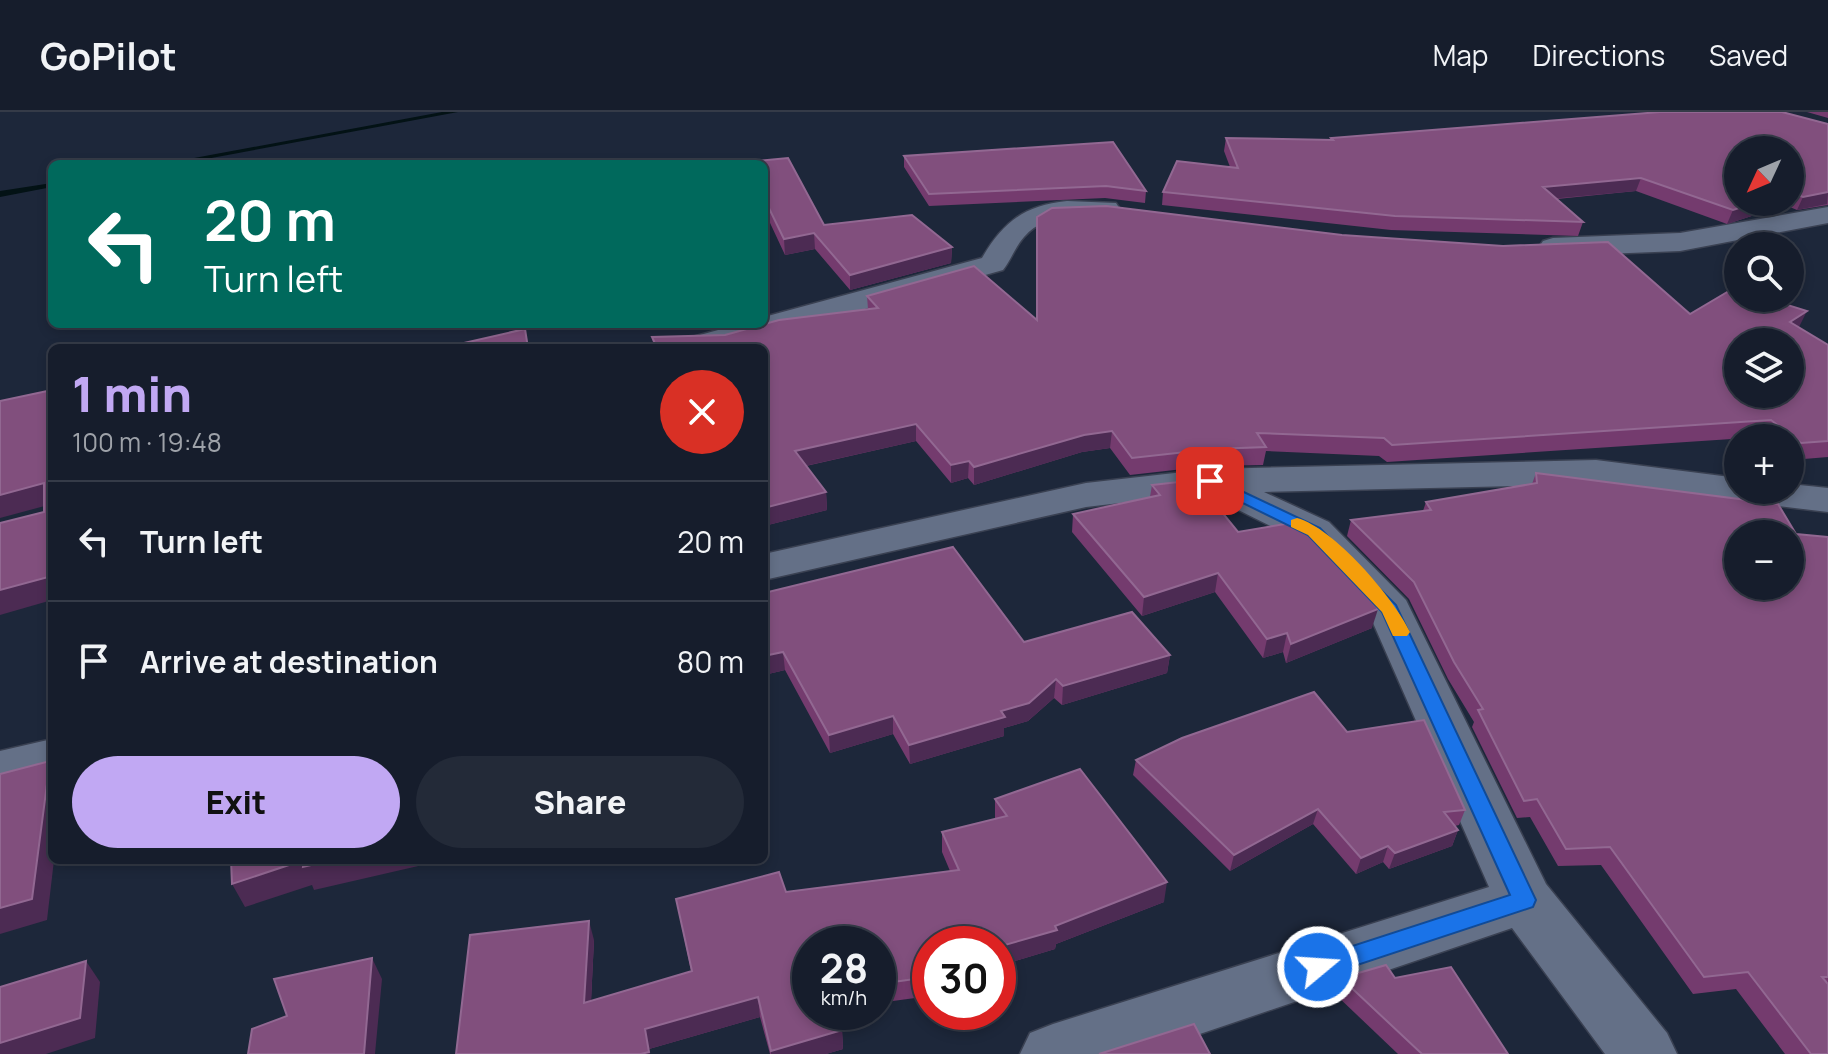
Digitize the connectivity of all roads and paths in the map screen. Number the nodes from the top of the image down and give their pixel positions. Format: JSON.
{"nodes":[{"id":1,"x":1133,"y":211,"type":"edge"},
{"id":2,"x":1828,"y":215,"type":"edge"},
{"id":3,"x":1529,"y":248,"type":"edge"},
{"id":4,"x":768,"y":326,"type":"edge"},
{"id":5,"x":762,"y":328,"type":"edge"},
{"id":6,"x":704,"y":344,"type":"edge"},
{"id":7,"x":1210,"y":481,"type":"junction"},
{"id":8,"x":1724,"y":488,"type":"edge"},
{"id":9,"x":1804,"y":497,"type":"edge"},
{"id":10,"x":1828,"y":500,"type":"edge"},
{"id":11,"x":768,"y":566,"type":"edge"},
{"id":12,"x":48,"y":759,"type":"edge"},
{"id":13,"x":0,"y":770,"type":"edge"},
{"id":14,"x":1524,"y":900,"type":"junction"},
{"id":15,"x":1053,"y":1054,"type":"edge"},
{"id":16,"x":1644,"y":1054,"type":"edge"}],
"edges":[{"from":1,"to":4,"type":"street"},
{"from":2,"to":3,"type":"street"},
{"from":5,"to":6,"type":"street"},
{"from":7,"to":8,"type":"street"},
{"from":7,"to":11,"type":"street"},
{"from":7,"to":14,"type":"street"},
{"from":9,"to":10,"type":"street"},
{"from":12,"to":13,"type":"street"},
{"from":14,"to":15,"type":"street"},
{"from":14,"to":16,"type":"street"}]}
